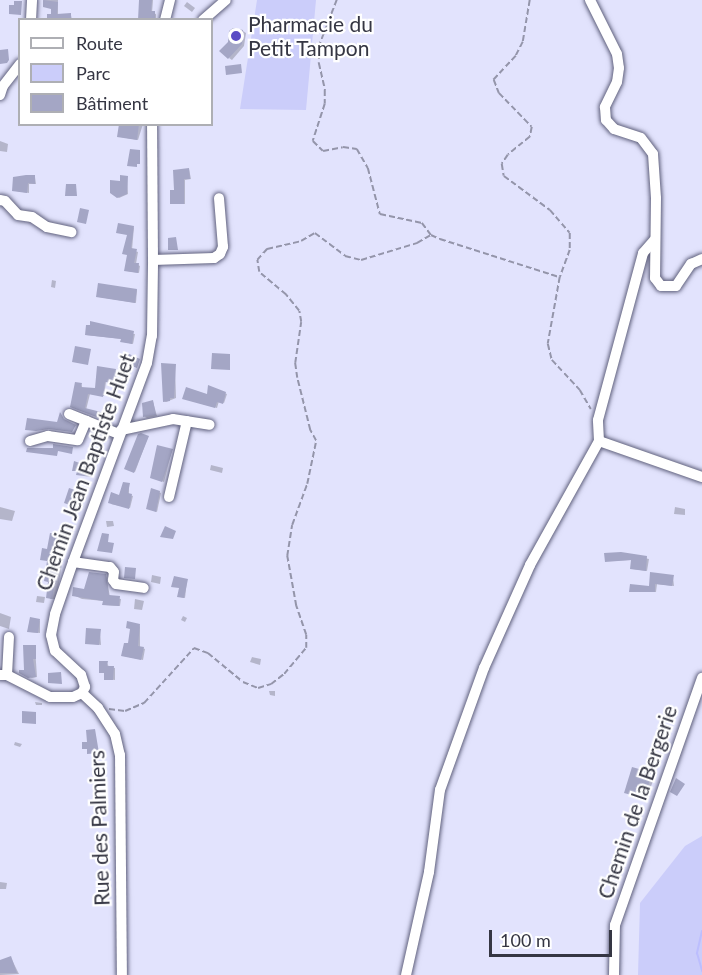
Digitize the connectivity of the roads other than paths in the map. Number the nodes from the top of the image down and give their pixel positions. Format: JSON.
{"nodes":[{"id":1,"x":32,"y":0,"type":"edge"},
{"id":2,"x":170,"y":0,"type":"edge"},
{"id":3,"x":226,"y":0,"type":"edge"},
{"id":4,"x":590,"y":0,"type":"edge"},
{"id":5,"x":31,"y":18,"type":"edge"},
{"id":6,"x":166,"y":18,"type":"edge"},
{"id":7,"x":205,"y":18,"type":"edge"},
{"id":8,"x":18,"y":67,"type":"edge"},
{"id":9,"x":0,"y":95,"type":"edge"},
{"id":10,"x":152,"y":126,"type":"edge"},
{"id":11,"x":0,"y":193,"type":"edge"},
{"id":12,"x":219,"y":198,"type":"dead end"},
{"id":13,"x":0,"y":200,"type":"edge"},
{"id":14,"x":71,"y":232,"type":"dead end"},
{"id":15,"x":655,"y":239,"type":"junction"},
{"id":16,"x":153,"y":260,"type":"junction"},
{"id":17,"x":702,"y":260,"type":"edge"},
{"id":18,"x":69,"y":414,"type":"dead end"},
{"id":19,"x":86,"y":421,"type":"junction"},
{"id":20,"x":187,"y":421,"type":"junction"},
{"id":21,"x":210,"y":425,"type":"dead end"},
{"id":22,"x":120,"y":432,"type":"junction"},
{"id":23,"x":30,"y":441,"type":"dead end"},
{"id":24,"x":599,"y":441,"type":"junction"},
{"id":25,"x":702,"y":477,"type":"edge"},
{"id":26,"x":169,"y":497,"type":"dead end"},
{"id":27,"x":73,"y":562,"type":"junction"},
{"id":28,"x":144,"y":588,"type":"dead end"},
{"id":29,"x":9,"y":637,"type":"dead end"},
{"id":30,"x":3,"y":675,"type":"edge"},
{"id":31,"x":702,"y":678,"type":"edge"},
{"id":32,"x":82,"y":693,"type":"junction"},
{"id":33,"x":122,"y":975,"type":"edge"},
{"id":34,"x":406,"y":975,"type":"edge"},
{"id":35,"x":614,"y":975,"type":"edge"}],
"edges":[{"from":1,"to":5,"type":"street"},
{"from":2,"to":6,"type":"street"},
{"from":3,"to":7,"type":"street"},
{"from":4,"to":15,"type":"street"},
{"from":8,"to":9,"type":"street"},
{"from":10,"to":16,"type":"street","name":"Chemin Jean Baptiste Huet"},
{"from":11,"to":13,"type":"street"},
{"from":12,"to":16,"type":"street"},
{"from":13,"to":14,"type":"street"},
{"from":15,"to":17,"type":"street"},
{"from":15,"to":24,"type":"street"},
{"from":16,"to":22,"type":"street","name":"Chemin Jean Baptiste Huet"},
{"from":18,"to":19,"type":"street"},
{"from":19,"to":22,"type":"street"},
{"from":19,"to":23,"type":"street"},
{"from":20,"to":21,"type":"street"},
{"from":20,"to":22,"type":"street"},
{"from":20,"to":26,"type":"street"},
{"from":22,"to":27,"type":"street","name":"Chemin Jean Baptiste Huet"},
{"from":24,"to":25,"type":"street"},
{"from":24,"to":34,"type":"street"},
{"from":27,"to":28,"type":"street"},
{"from":27,"to":32,"type":"street","name":"Chemin Jean Baptiste Huet"},
{"from":29,"to":30,"type":"street"},
{"from":30,"to":32,"type":"street"},
{"from":31,"to":35,"type":"street","name":"Chemin de la Bergerie"},
{"from":32,"to":33,"type":"street","name":"Rue des Palmiers"}]}
